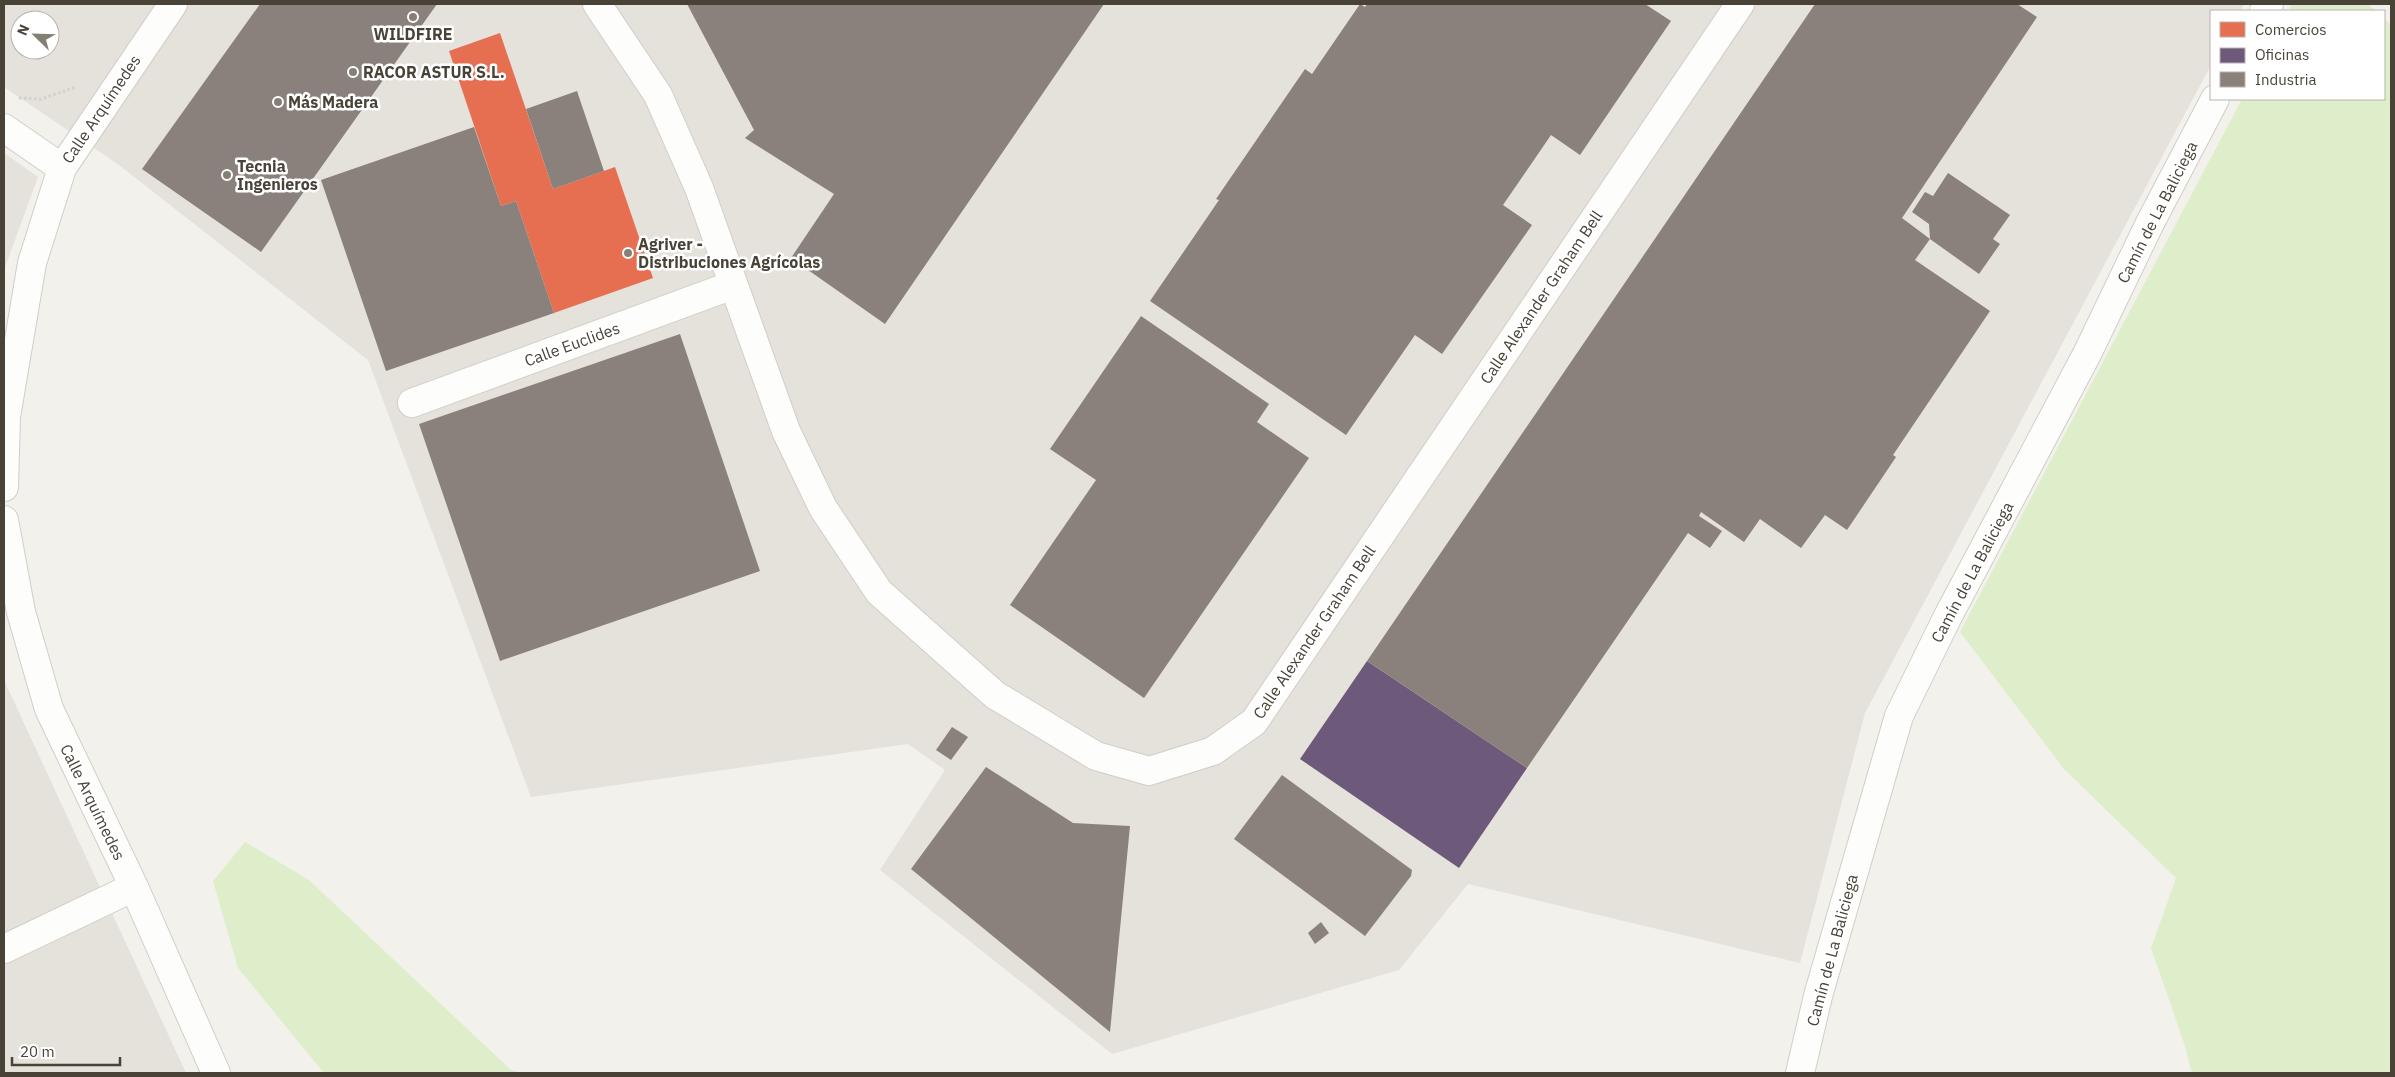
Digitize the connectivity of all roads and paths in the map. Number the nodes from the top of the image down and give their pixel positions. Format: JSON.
{"nodes":[{"id":1,"x":172,"y":4,"type":"edge"},
{"id":2,"x":597,"y":4,"type":"edge"},
{"id":3,"x":1740,"y":4,"type":"edge"},
{"id":4,"x":78,"y":86,"type":"dead end"},
{"id":5,"x":15,"y":97,"type":"dead end"},
{"id":6,"x":2214,"y":100,"type":"edge"},
{"id":7,"x":4,"y":128,"type":"edge"},
{"id":8,"x":62,"y":168,"type":"junction"},
{"id":9,"x":733,"y":286,"type":"junction"},
{"id":10,"x":412,"y":403,"type":"dead end"},
{"id":11,"x":4,"y":487,"type":"edge"},
{"id":12,"x":4,"y":520,"type":"edge"},
{"id":13,"x":134,"y":887,"type":"junction"},
{"id":14,"x":4,"y":948,"type":"edge"},
{"id":15,"x":216,"y":1073,"type":"edge"},
{"id":16,"x":1800,"y":1073,"type":"edge"}],
"edges":[{"from":1,"to":8,"type":"street","name":"Calle Arquímedes"},
{"from":2,"to":9,"type":"street","name":"Calle Alexander Graham Bell"},
{"from":3,"to":9,"type":"street","name":"Calle Alexander Graham Bell"},
{"from":4,"to":5,"type":"path"},
{"from":6,"to":16,"type":"street","name":"Camín de La Baliciega"},
{"from":7,"to":8,"type":"street"},
{"from":8,"to":11,"type":"street","name":"Calle Arquímedes"},
{"from":9,"to":10,"type":"street","name":"Calle Euclides"},
{"from":12,"to":13,"type":"street","name":"Calle Arquímedes"},
{"from":13,"to":14,"type":"street"},
{"from":13,"to":15,"type":"street","name":"Calle Arquímedes"}]}
